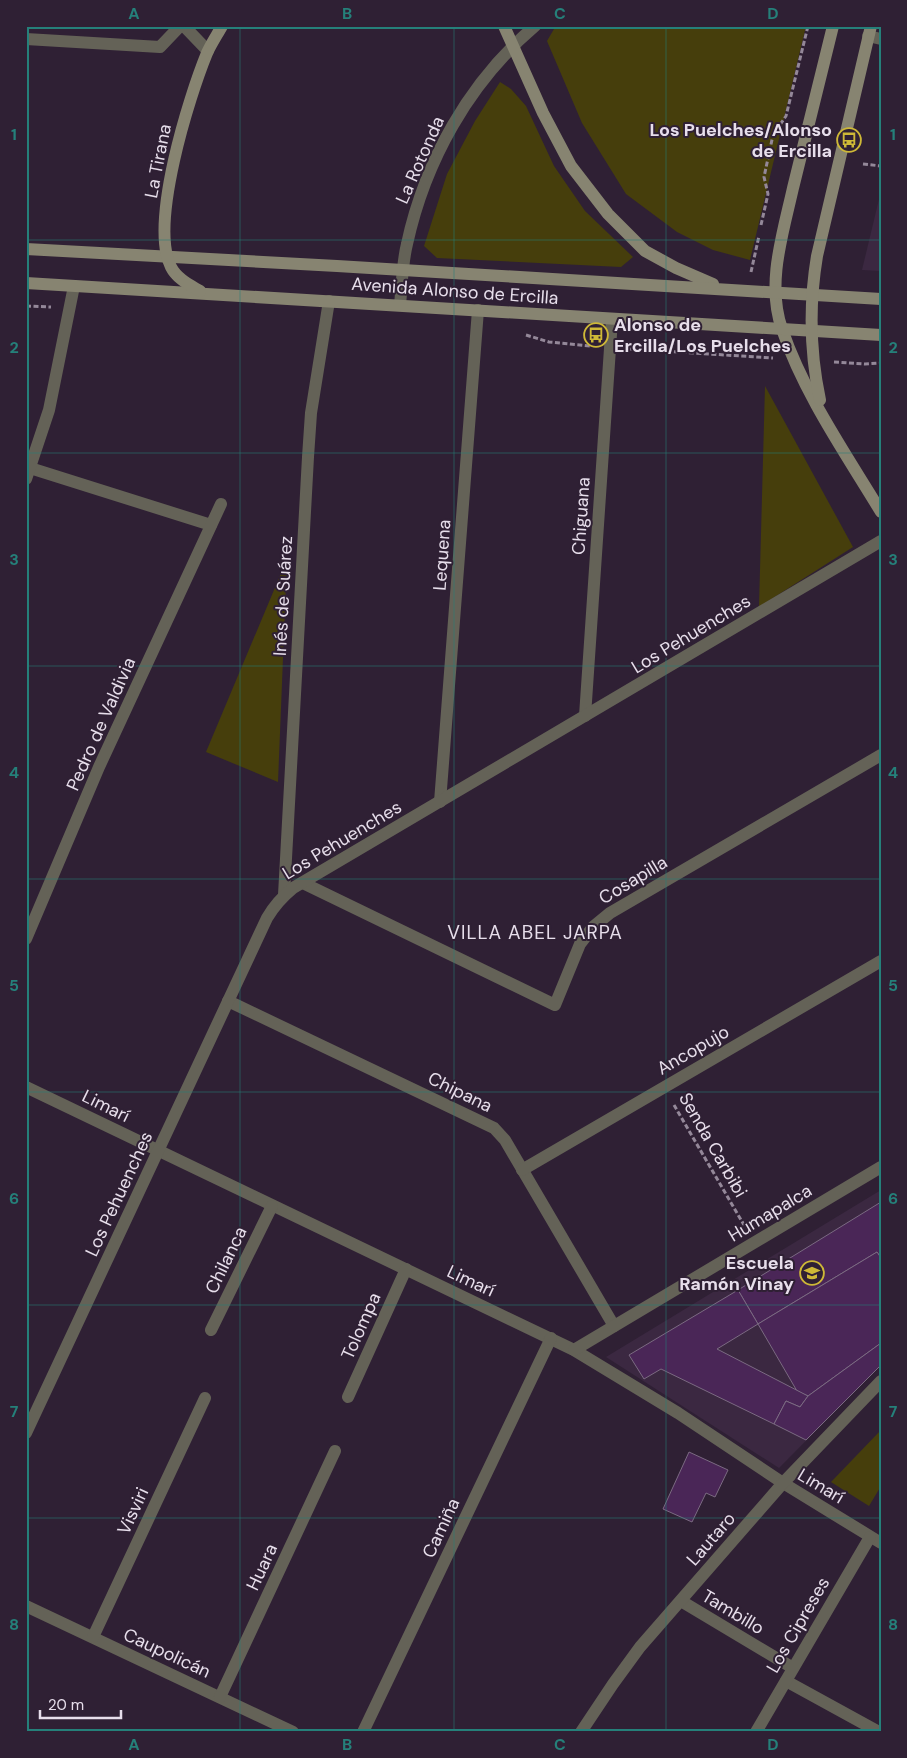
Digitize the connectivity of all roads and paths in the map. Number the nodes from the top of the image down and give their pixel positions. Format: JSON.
{"nodes":[{"id":1,"x":180,"y":26,"type":"edge"},
{"id":2,"x":184,"y":26,"type":"edge"},
{"id":3,"x":222,"y":26,"type":"edge"},
{"id":4,"x":504,"y":26,"type":"edge"},
{"id":5,"x":535,"y":26,"type":"edge"},
{"id":6,"x":808,"y":26,"type":"edge"},
{"id":7,"x":833,"y":26,"type":"edge"},
{"id":8,"x":873,"y":34,"type":"edge"},
{"id":9,"x":26,"y":40,"type":"edge"},
{"id":10,"x":513,"y":47,"type":"junction"},
{"id":11,"x":208,"y":51,"type":"junction"},
{"id":12,"x":863,"y":164,"type":"dead end"},
{"id":13,"x":881,"y":166,"type":"edge"},
{"id":14,"x":26,"y":249,"type":"edge"},
{"id":15,"x":166,"y":257,"type":"junction"},
{"id":16,"x":403,"y":270,"type":"junction"},
{"id":17,"x":743,"y":273,"type":"dead end"},
{"id":18,"x":26,"y":283,"type":"edge"},
{"id":19,"x":74,"y":286,"type":"junction"},
{"id":20,"x":722,"y":288,"type":"junction"},
{"id":21,"x":776,"y":292,"type":"junction"},
{"id":22,"x":204,"y":293,"type":"junction"},
{"id":23,"x":811,"y":294,"type":"junction"},
{"id":24,"x":881,"y":298,"type":"edge"},
{"id":25,"x":329,"y":301,"type":"junction"},
{"id":26,"x":400,"y":305,"type":"junction"},
{"id":27,"x":478,"y":310,"type":"junction"},
{"id":28,"x":612,"y":319,"type":"junction"},
{"id":29,"x":782,"y":329,"type":"junction"},
{"id":30,"x":812,"y":331,"type":"junction"},
{"id":31,"x":881,"y":336,"type":"edge"},
{"id":32,"x":822,"y":413,"type":"junction"},
{"id":33,"x":28,"y":473,"type":"edge"},
{"id":34,"x":221,"y":504,"type":"dead end"},
{"id":35,"x":881,"y":512,"type":"edge"},
{"id":36,"x":211,"y":525,"type":"junction"},
{"id":37,"x":881,"y":541,"type":"edge"},
{"id":38,"x":585,"y":716,"type":"junction"},
{"id":39,"x":881,"y":755,"type":"edge"},
{"id":40,"x":440,"y":802,"type":"junction"},
{"id":41,"x":303,"y":882,"type":"junction"},
{"id":42,"x":284,"y":895,"type":"junction"},
{"id":43,"x":26,"y":938,"type":"edge"},
{"id":44,"x":881,"y":961,"type":"edge"},
{"id":45,"x":228,"y":1001,"type":"junction"},
{"id":46,"x":26,"y":1087,"type":"edge"},
{"id":47,"x":664,"y":1087,"type":"junction"},
{"id":48,"x":158,"y":1151,"type":"junction"},
{"id":49,"x":881,"y":1167,"type":"edge"},
{"id":50,"x":522,"y":1170,"type":"junction"},
{"id":51,"x":272,"y":1206,"type":"junction"},
{"id":52,"x":755,"y":1242,"type":"junction"},
{"id":53,"x":406,"y":1269,"type":"junction"},
{"id":54,"x":614,"y":1326,"type":"junction"},
{"id":55,"x":211,"y":1330,"type":"dead end"},
{"id":56,"x":551,"y":1338,"type":"junction"},
{"id":57,"x":574,"y":1350,"type":"junction"},
{"id":58,"x":881,"y":1381,"type":"edge"},
{"id":59,"x":348,"y":1397,"type":"dead end"},
{"id":60,"x":205,"y":1398,"type":"dead end"},
{"id":61,"x":26,"y":1433,"type":"edge"},
{"id":62,"x":335,"y":1451,"type":"dead end"},
{"id":63,"x":783,"y":1483,"type":"junction"},
{"id":64,"x":875,"y":1540,"type":"edge"},
{"id":65,"x":681,"y":1601,"type":"junction"},
{"id":66,"x":26,"y":1606,"type":"edge"},
{"id":67,"x":93,"y":1637,"type":"junction"},
{"id":68,"x":793,"y":1668,"type":"junction"},
{"id":69,"x":786,"y":1681,"type":"junction"},
{"id":70,"x":220,"y":1697,"type":"junction"},
{"id":71,"x":583,"y":1731,"type":"edge"},
{"id":72,"x":293,"y":1732,"type":"edge"},
{"id":73,"x":363,"y":1732,"type":"edge"},
{"id":74,"x":756,"y":1732,"type":"edge"},
{"id":75,"x":879,"y":1732,"type":"edge"}],
"edges":[{"from":1,"to":9,"type":"street"},
{"from":2,"to":11,"type":"street"},
{"from":3,"to":11,"type":"main road","name":"La Tirana"},
{"from":4,"to":10,"type":"main road"},
{"from":5,"to":10,"type":"street","name":"La Rotonda"},
{"from":6,"to":17,"type":"path"},
{"from":7,"to":21,"type":"main road"},
{"from":8,"to":23,"type":"main road"},
{"from":10,"to":16,"type":"street","name":"La Rotonda"},
{"from":10,"to":20,"type":"main road"},
{"from":11,"to":15,"type":"main road","name":"La Tirana"},
{"from":12,"to":13,"type":"path"},
{"from":14,"to":15,"type":"main road","name":"Avenida Alonso de Ercilla"},
{"from":15,"to":16,"type":"main road","name":"Avenida Alonso de Ercilla"},
{"from":15,"to":22,"type":"main road","name":"La Tirana"},
{"from":16,"to":20,"type":"main road","name":"Avenida Alonso de Ercilla"},
{"from":16,"to":26,"type":"street","name":"La Rotonda"},
{"from":18,"to":19,"type":"main road","name":"Avenida Alonso de Ercilla"},
{"from":19,"to":22,"type":"main road","name":"Avenida Alonso de Ercilla"},
{"from":19,"to":33,"type":"street"},
{"from":20,"to":21,"type":"main road","name":"Avenida Alonso de Ercilla"},
{"from":21,"to":23,"type":"main road","name":"Avenida Alonso de Ercilla"},
{"from":21,"to":29,"type":"main road"},
{"from":22,"to":25,"type":"main road","name":"Avenida Alonso de Ercilla"},
{"from":23,"to":24,"type":"main road","name":"Avenida Alonso de Ercilla"},
{"from":23,"to":30,"type":"main road"},
{"from":25,"to":26,"type":"main road","name":"Avenida Alonso de Ercilla"},
{"from":25,"to":42,"type":"street","name":"Inés de Suárez"},
{"from":26,"to":27,"type":"main road","name":"Avenida Alonso de Ercilla"},
{"from":27,"to":28,"type":"main road","name":"Avenida Alonso de Ercilla"},
{"from":27,"to":40,"type":"street","name":"Lequena"},
{"from":28,"to":29,"type":"main road","name":"Avenida Alonso de Ercilla"},
{"from":28,"to":38,"type":"street","name":"Chiguana"},
{"from":29,"to":30,"type":"main road","name":"Avenida Alonso de Ercilla"},
{"from":29,"to":32,"type":"main road"},
{"from":30,"to":31,"type":"main road","name":"Avenida Alonso de Ercilla"},
{"from":30,"to":32,"type":"main road"},
{"from":32,"to":35,"type":"main road"},
{"from":33,"to":36,"type":"street"},
{"from":34,"to":36,"type":"street","name":"Pedro de Valdivia"},
{"from":36,"to":43,"type":"street","name":"Pedro de Valdivia"},
{"from":37,"to":38,"type":"street","name":"Los Pehuenches"},
{"from":38,"to":40,"type":"street","name":"Los Pehuenches"},
{"from":39,"to":41,"type":"street","name":"Cosapilla"},
{"from":40,"to":41,"type":"street","name":"Los Pehuenches"},
{"from":41,"to":42,"type":"street","name":"Los Pehuenches"},
{"from":42,"to":45,"type":"street","name":"Los Pehuenches"},
{"from":44,"to":47,"type":"street","name":"Ancopujo"},
{"from":45,"to":48,"type":"street","name":"Los Pehuenches"},
{"from":45,"to":50,"type":"street","name":"Chipana"},
{"from":46,"to":48,"type":"street","name":"Limarí"},
{"from":47,"to":50,"type":"street","name":"Ancopujo"},
{"from":47,"to":52,"type":"path","name":"Senda Carbibi"},
{"from":48,"to":51,"type":"street","name":"Limarí"},
{"from":48,"to":61,"type":"street","name":"Los Pehuenches"},
{"from":49,"to":52,"type":"street","name":"Humapalca"},
{"from":50,"to":54,"type":"street","name":"Chipana"},
{"from":51,"to":53,"type":"street","name":"Limarí"},
{"from":51,"to":55,"type":"street","name":"Chilanca"},
{"from":52,"to":54,"type":"street","name":"Humapalca"},
{"from":53,"to":56,"type":"street","name":"Limarí"},
{"from":53,"to":59,"type":"street","name":"Tolompa"},
{"from":54,"to":57,"type":"street","name":"Humapalca"},
{"from":56,"to":57,"type":"street","name":"Limarí"},
{"from":56,"to":73,"type":"street","name":"Camiña"},
{"from":57,"to":63,"type":"street","name":"Limarí"},
{"from":58,"to":63,"type":"street","name":"Lautaro"},
{"from":60,"to":67,"type":"street","name":"Visviri"},
{"from":62,"to":70,"type":"street","name":"Huara"},
{"from":63,"to":64,"type":"street","name":"Limarí"},
{"from":63,"to":65,"type":"street","name":"Lautaro"},
{"from":64,"to":68,"type":"street","name":"Los Cipreses"},
{"from":65,"to":68,"type":"street","name":"Tambillo"},
{"from":65,"to":71,"type":"street","name":"Lautaro"},
{"from":66,"to":67,"type":"street","name":"Caupolicán"},
{"from":67,"to":70,"type":"street","name":"Caupolicán"},
{"from":68,"to":69,"type":"street","name":"Los Cipreses"},
{"from":69,"to":74,"type":"street","name":"Los Cipreses"},
{"from":69,"to":75,"type":"street"},
{"from":70,"to":72,"type":"street","name":"Caupolicán"}]}
